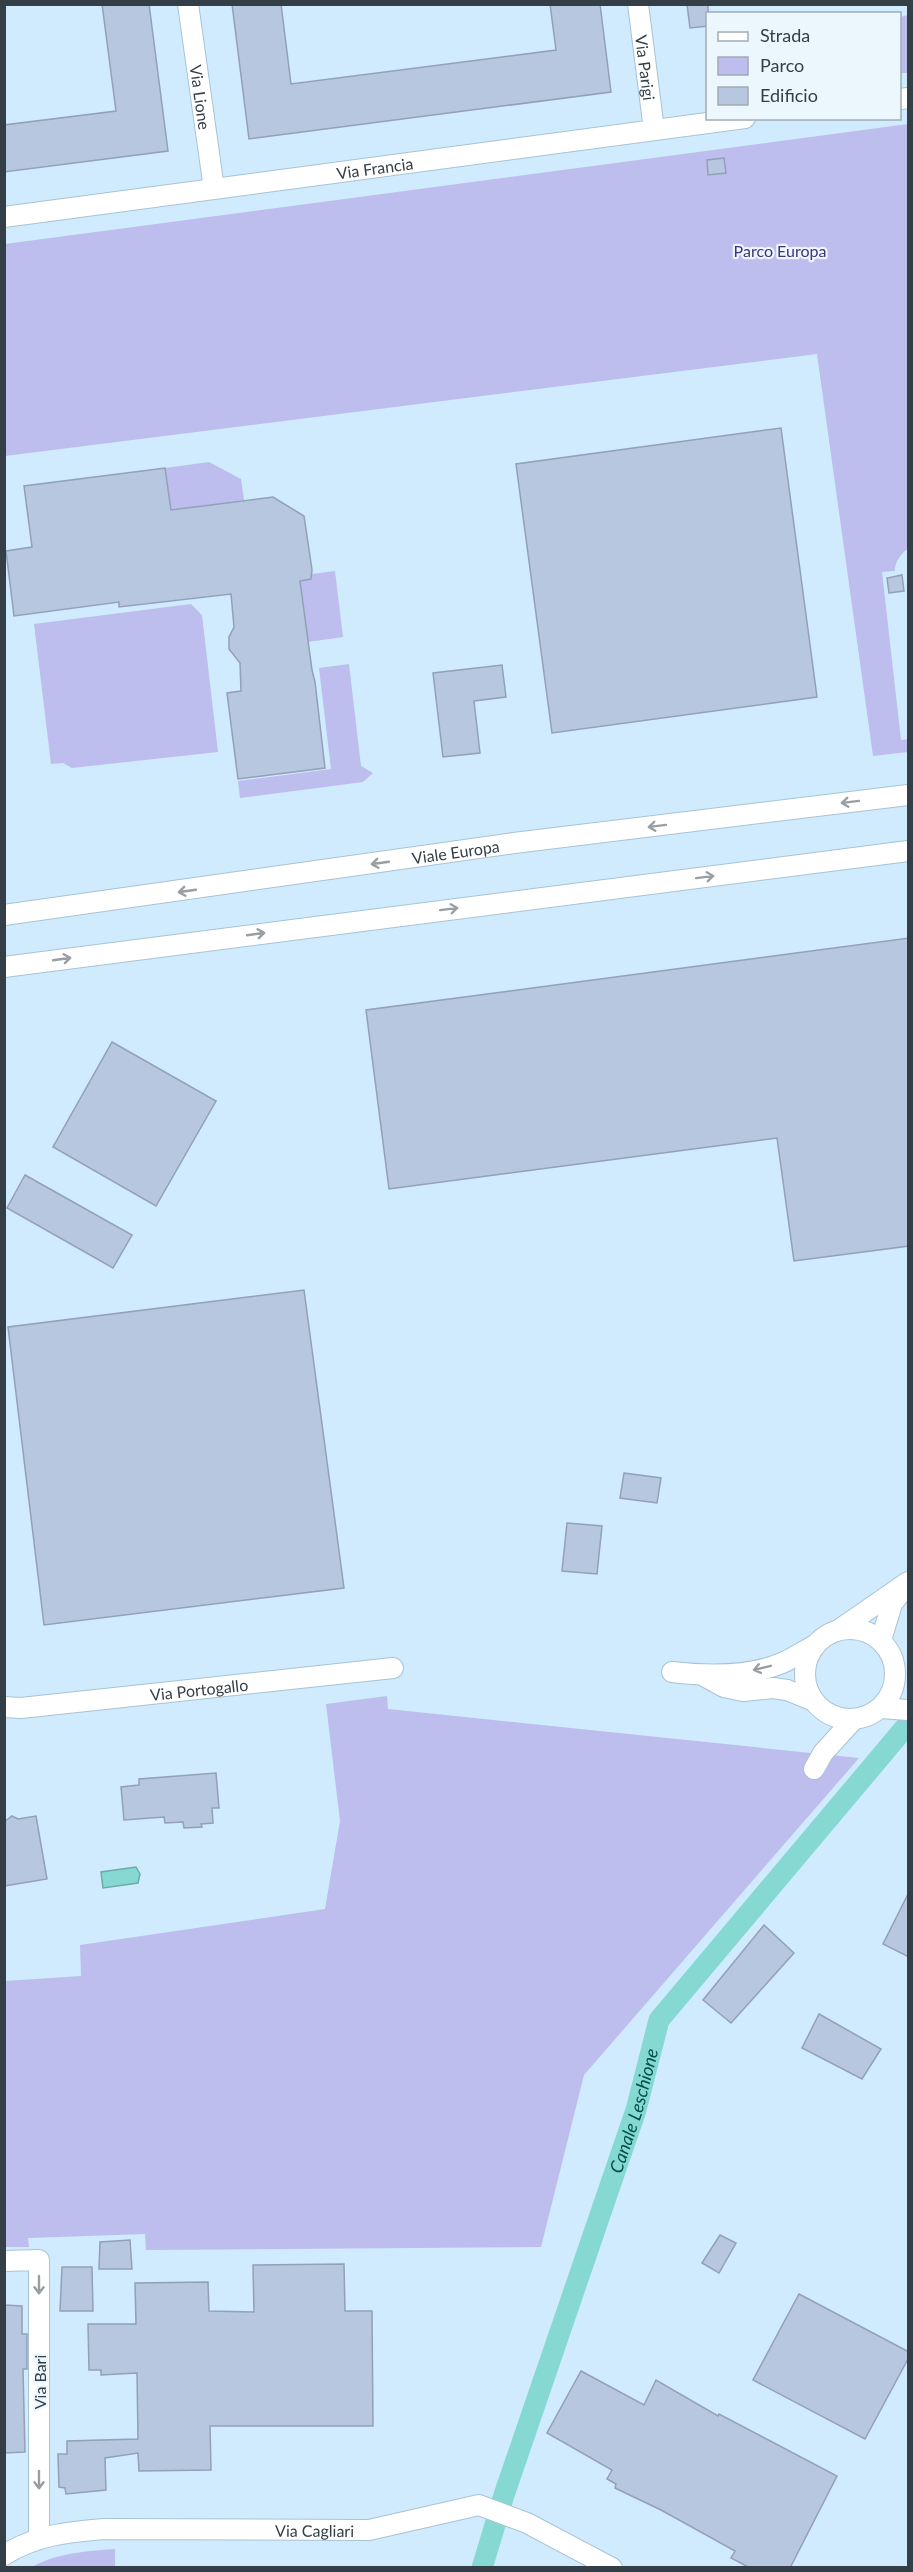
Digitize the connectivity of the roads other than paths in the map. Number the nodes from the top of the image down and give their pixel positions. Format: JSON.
{"nodes":[{"id":1,"x":188,"y":4,"type":"edge"},
{"id":2,"x":638,"y":4,"type":"edge"},
{"id":3,"x":730,"y":120,"type":"edge"},
{"id":4,"x":654,"y":130,"type":"junction"},
{"id":5,"x":214,"y":189,"type":"junction"},
{"id":6,"x":4,"y":217,"type":"edge"},
{"id":7,"x":909,"y":795,"type":"edge"},
{"id":8,"x":909,"y":851,"type":"edge"},
{"id":9,"x":4,"y":915,"type":"edge"},
{"id":10,"x":4,"y":967,"type":"edge"},
{"id":11,"x":909,"y":1582,"type":"edge"},
{"id":12,"x":840,"y":1629,"type":"junction"},
{"id":13,"x":881,"y":1640,"type":"junction"},
{"id":14,"x":815,"y":1645,"type":"junction"},
{"id":15,"x":895,"y":1666,"type":"junction"},
{"id":16,"x":393,"y":1668,"type":"dead end"},
{"id":17,"x":672,"y":1672,"type":"dead end"},
{"id":18,"x":704,"y":1676,"type":"junction"},
{"id":19,"x":909,"y":1682,"type":"edge"},
{"id":20,"x":819,"y":1706,"type":"junction"},
{"id":21,"x":4,"y":1707,"type":"edge"},
{"id":22,"x":881,"y":1708,"type":"junction"},
{"id":23,"x":909,"y":1710,"type":"edge"},
{"id":24,"x":854,"y":1719,"type":"junction"},
{"id":25,"x":4,"y":2261,"type":"edge"},
{"id":26,"x":39,"y":2537,"type":"junction"},
{"id":27,"x":4,"y":2555,"type":"edge"},
{"id":28,"x":612,"y":2568,"type":"edge"}],
"edges":[{"from":1,"to":5,"type":"street","name":"Via Lione"},
{"from":2,"to":4,"type":"street","name":"Via Parigi"},
{"from":3,"to":4,"type":"street","name":"Via Francia"},
{"from":4,"to":5,"type":"street","name":"Via Francia"},
{"from":5,"to":6,"type":"street","name":"Via Francia"},
{"from":7,"to":9,"type":"street","name":"Viale Europa","one_way":true},
{"from":10,"to":8,"type":"street","one_way":true},
{"from":11,"to":12,"type":"street"},
{"from":11,"to":13,"type":"street"},
{"from":12,"to":13,"type":"street"},
{"from":12,"to":14,"type":"street"},
{"from":13,"to":15,"type":"street"},
{"from":14,"to":18,"type":"street","one_way":true},
{"from":14,"to":20,"type":"street"},
{"from":15,"to":19,"type":"street"},
{"from":15,"to":22,"type":"street"},
{"from":16,"to":21,"type":"street","name":"Via Portogallo"},
{"from":17,"to":18,"type":"street"},
{"from":18,"to":20,"type":"street"},
{"from":20,"to":24,"type":"street"},
{"from":20,"to":24,"type":"street"},
{"from":22,"to":23,"type":"street"},
{"from":22,"to":24,"type":"street"},
{"from":25,"to":26,"type":"street","name":"Via Bari","one_way":true},
{"from":26,"to":27,"type":"street","name":"Via Cagliari"},
{"from":26,"to":28,"type":"street","name":"Via Cagliari"}]}
